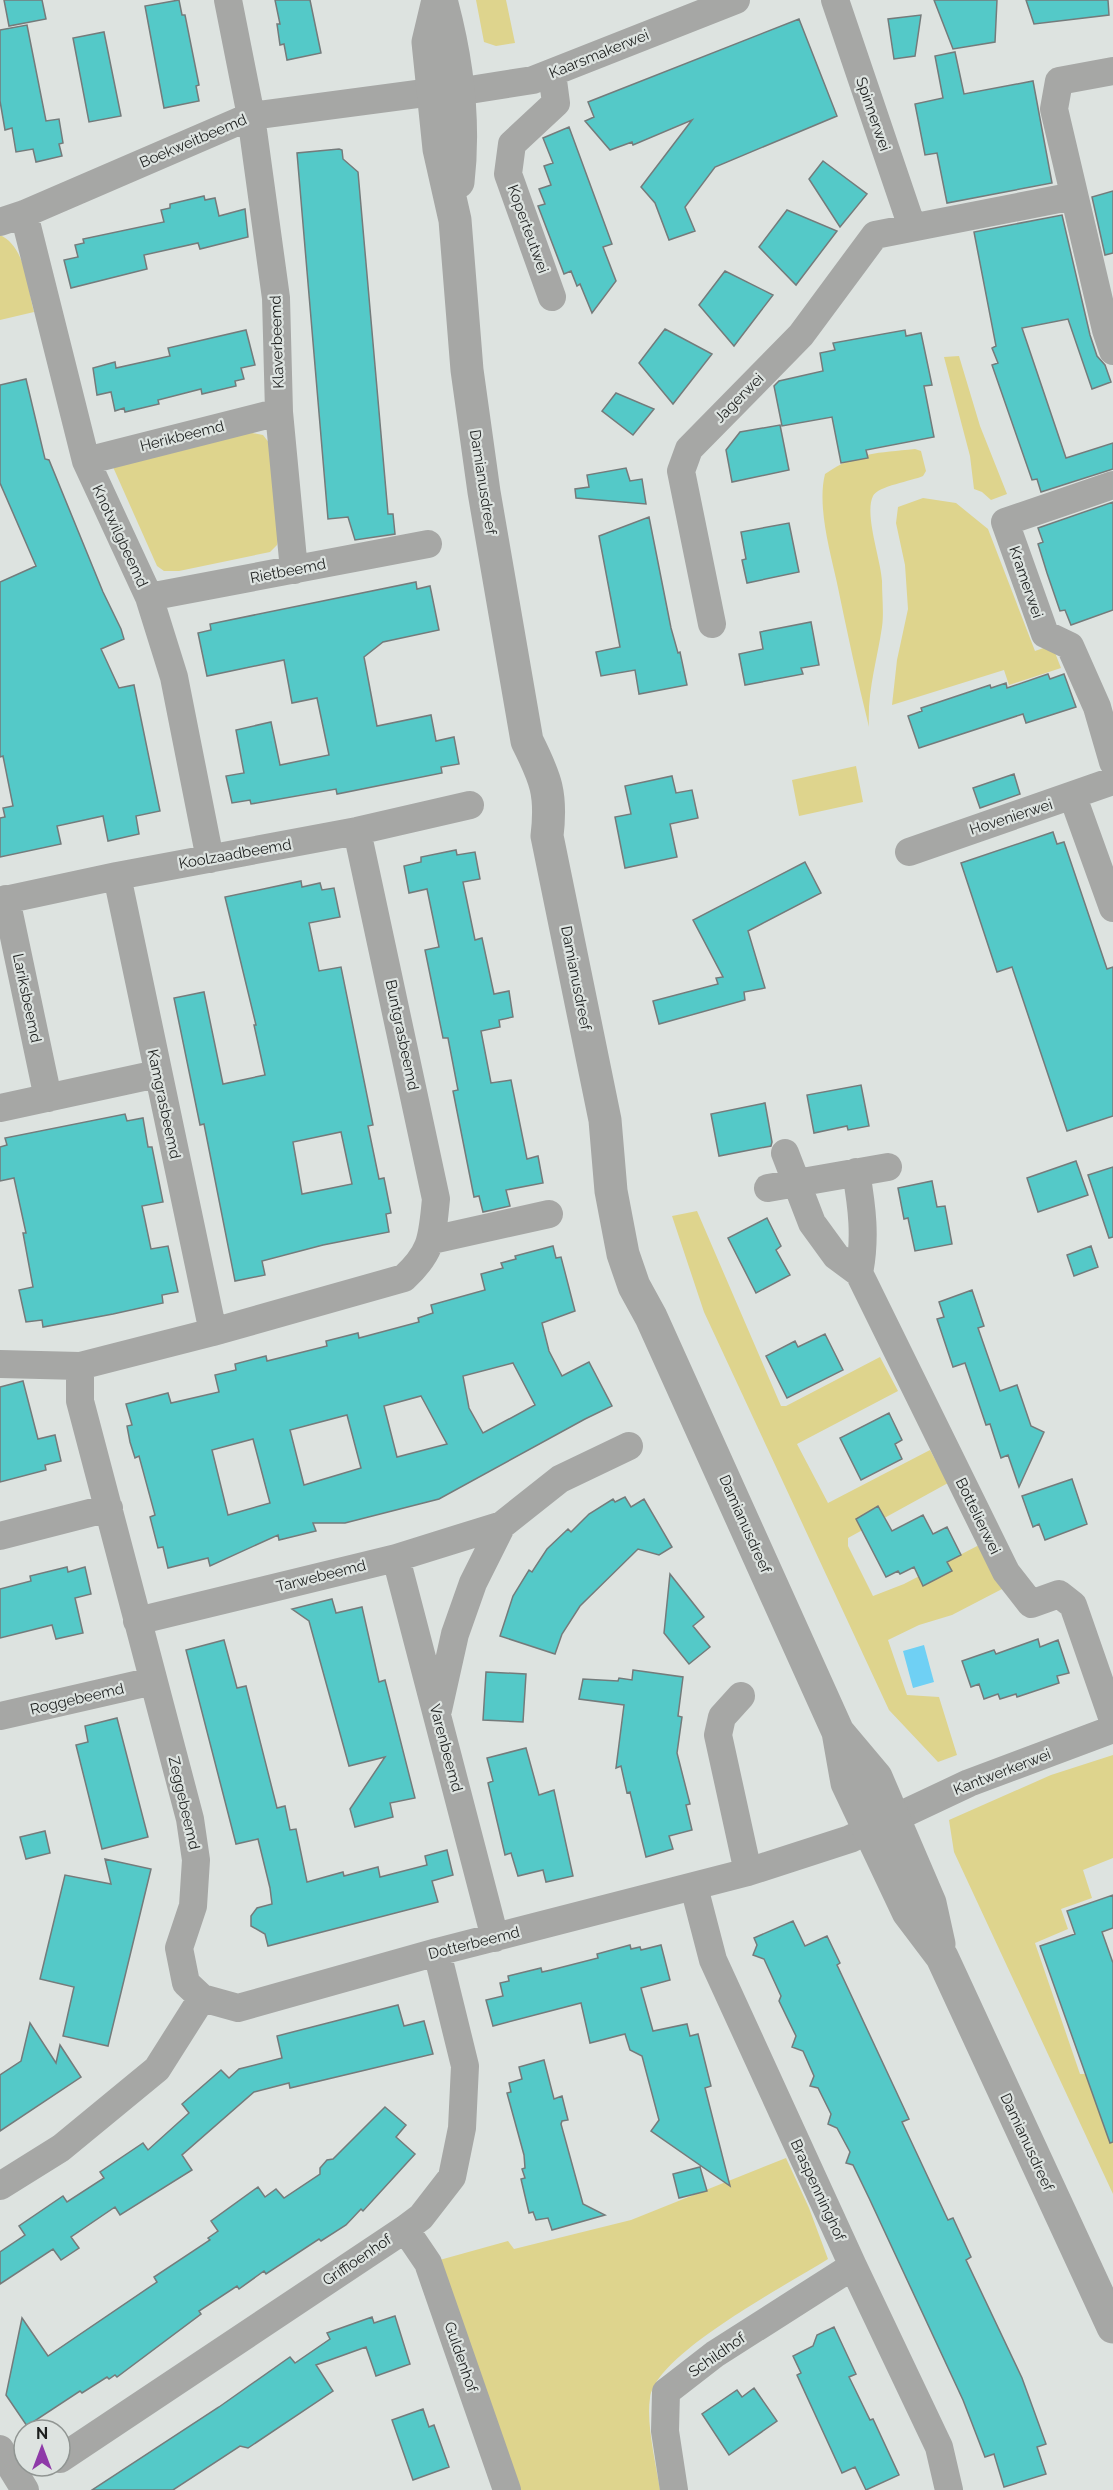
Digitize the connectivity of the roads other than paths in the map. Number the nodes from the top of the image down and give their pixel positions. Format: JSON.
{"nodes":[{"id":1,"x":228,"y":0,"type":"edge"},
{"id":2,"x":440,"y":0,"type":"edge"},
{"id":3,"x":736,"y":0,"type":"edge"},
{"id":4,"x":835,"y":0,"type":"edge"},
{"id":5,"x":1113,"y":71,"type":"edge"},
{"id":6,"x":552,"y":73,"type":"junction"},
{"id":7,"x":445,"y":93,"type":"junction"},
{"id":8,"x":251,"y":116,"type":"junction"},
{"id":9,"x":1074,"y":196,"type":"junction"},
{"id":10,"x":12,"y":218,"type":"edge"},
{"id":11,"x":912,"y":227,"type":"junction"},
{"id":12,"x":552,"y":297,"type":"dead end"},
{"id":13,"x":1111,"y":336,"type":"edge"},
{"id":14,"x":279,"y":412,"type":"junction"},
{"id":15,"x":86,"y":461,"type":"junction"},
{"id":16,"x":1113,"y":485,"type":"edge"},
{"id":17,"x":428,"y":544,"type":"dead end"},
{"id":18,"x":294,"y":570,"type":"junction"},
{"id":19,"x":149,"y":597,"type":"junction"},
{"id":20,"x":712,"y":624,"type":"dead end"},
{"id":21,"x":1113,"y":762,"type":"edge"},
{"id":22,"x":1113,"y":781,"type":"edge"},
{"id":23,"x":1073,"y":797,"type":"junction"},
{"id":24,"x":470,"y":805,"type":"dead end"},
{"id":25,"x":357,"y":831,"type":"junction"},
{"id":26,"x":909,"y":852,"type":"dead end"},
{"id":27,"x":210,"y":859,"type":"junction"},
{"id":28,"x":117,"y":876,"type":"junction"},
{"id":29,"x":3,"y":900,"type":"edge"},
{"id":30,"x":1113,"y":908,"type":"edge"},
{"id":31,"x":157,"y":1074,"type":"junction"},
{"id":32,"x":48,"y":1098,"type":"junction"},
{"id":33,"x":0,"y":1108,"type":"edge"},
{"id":34,"x":785,"y":1154,"type":"dead end"},
{"id":35,"x":888,"y":1167,"type":"dead end"},
{"id":36,"x":856,"y":1172,"type":"junction"},
{"id":37,"x":797,"y":1182,"type":"junction"},
{"id":38,"x":768,"y":1188,"type":"dead end"},
{"id":39,"x":549,"y":1215,"type":"dead end"},
{"id":40,"x":432,"y":1240,"type":"junction"},
{"id":41,"x":859,"y":1273,"type":"junction"},
{"id":42,"x":213,"y":1332,"type":"junction"},
{"id":43,"x":0,"y":1364,"type":"edge"},
{"id":44,"x":80,"y":1366,"type":"junction"},
{"id":45,"x":629,"y":1446,"type":"dead end"},
{"id":46,"x":110,"y":1508,"type":"junction"},
{"id":47,"x":502,"y":1525,"type":"junction"},
{"id":48,"x":0,"y":1536,"type":"edge"},
{"id":49,"x":396,"y":1558,"type":"junction"},
{"id":50,"x":137,"y":1621,"type":"junction"},
{"id":51,"x":153,"y":1681,"type":"junction"},
{"id":52,"x":741,"y":1696,"type":"dead end"},
{"id":53,"x":437,"y":1715,"type":"junction"},
{"id":54,"x":0,"y":1716,"type":"edge"},
{"id":55,"x":1113,"y":1720,"type":"edge"},
{"id":56,"x":1113,"y":1729,"type":"edge"},
{"id":57,"x":881,"y":1825,"type":"junction"},
{"id":58,"x":748,"y":1872,"type":"junction"},
{"id":59,"x":694,"y":1887,"type":"junction"},
{"id":60,"x":495,"y":1938,"type":"junction"},
{"id":61,"x":437,"y":1952,"type":"junction"},
{"id":62,"x":202,"y":1998,"type":"junction"},
{"id":63,"x":0,"y":2186,"type":"edge"},
{"id":64,"x":405,"y":2229,"type":"junction"},
{"id":65,"x":853,"y":2266,"type":"junction"},
{"id":66,"x":1113,"y":2327,"type":"edge"},
{"id":67,"x":0,"y":2449,"type":"edge"},
{"id":68,"x":72,"y":2451,"type":"edge"},
{"id":69,"x":23,"y":2487,"type":"edge"},
{"id":70,"x":507,"y":2490,"type":"edge"},
{"id":71,"x":674,"y":2490,"type":"edge"},
{"id":72,"x":949,"y":2490,"type":"edge"}],
"edges":[{"from":1,"to":8,"type":"street","name":"Klaverbeemd"},
{"from":2,"to":7,"type":"street","name":"Damianusdreef"},
{"from":3,"to":6,"type":"street","name":"Kaarsmakerwei"},
{"from":4,"to":11,"type":"street","name":"Spinnerwei"},
{"from":5,"to":9,"type":"street"},
{"from":6,"to":7,"type":"street","name":"Kaarsmakerwei"},
{"from":6,"to":12,"type":"street","name":"Koperteutwei"},
{"from":7,"to":8,"type":"street","name":"Boekweitbeemd"},
{"from":7,"to":57,"type":"street","name":"Damianusdreef"},
{"from":8,"to":10,"type":"street","name":"Boekweitbeemd"},
{"from":8,"to":14,"type":"street","name":"Klaverbeemd"},
{"from":9,"to":11,"type":"street","name":"Jagerwei"},
{"from":9,"to":13,"type":"street"},
{"from":10,"to":15,"type":"street","name":"Knotwilgbeemd"},
{"from":11,"to":20,"type":"street","name":"Jagerwei"},
{"from":14,"to":15,"type":"street","name":"Herikbeemd"},
{"from":14,"to":18,"type":"street","name":"Klaverbeemd"},
{"from":15,"to":19,"type":"street","name":"Knotwilgbeemd"},
{"from":16,"to":21,"type":"street","name":"Kramerwei"},
{"from":17,"to":18,"type":"street","name":"Rietbeemd"},
{"from":18,"to":19,"type":"street","name":"Rietbeemd"},
{"from":19,"to":27,"type":"street","name":"Knotwilgbeemd"},
{"from":22,"to":23,"type":"street","name":"Hovenierwei"},
{"from":23,"to":26,"type":"street","name":"Hovenierwei"},
{"from":23,"to":30,"type":"street"},
{"from":24,"to":25,"type":"street","name":"Koolzaadbeemd"},
{"from":25,"to":27,"type":"street","name":"Koolzaadbeemd"},
{"from":25,"to":40,"type":"street","name":"Buntgrasbeemd"},
{"from":27,"to":28,"type":"street","name":"Koolzaadbeemd"},
{"from":28,"to":29,"type":"street","name":"Koolzaadbeemd"},
{"from":28,"to":31,"type":"street","name":"Kamgrasbeemd"},
{"from":29,"to":32,"type":"street","name":"Lariksbeemd"},
{"from":31,"to":32,"type":"street"},
{"from":31,"to":42,"type":"street","name":"Kamgrasbeemd"},
{"from":32,"to":33,"type":"street"},
{"from":34,"to":37,"type":"street","name":"Bottelierwei"},
{"from":35,"to":36,"type":"street"},
{"from":36,"to":37,"type":"street"},
{"from":36,"to":41,"type":"street"},
{"from":37,"to":38,"type":"street"},
{"from":37,"to":41,"type":"street","name":"Bottelierwei"},
{"from":39,"to":40,"type":"street"},
{"from":40,"to":42,"type":"street","name":"Buntgrasbeemd"},
{"from":41,"to":55,"type":"street","name":"Bottelierwei"},
{"from":42,"to":44,"type":"street","name":"Buntgrasbeemd"},
{"from":43,"to":44,"type":"street"},
{"from":44,"to":46,"type":"street","name":"Zeggebeemd"},
{"from":45,"to":47,"type":"street","name":"Tarwebeemd"},
{"from":46,"to":48,"type":"street"},
{"from":46,"to":50,"type":"street","name":"Zeggebeemd"},
{"from":47,"to":49,"type":"street","name":"Tarwebeemd"},
{"from":47,"to":53,"type":"street","name":"Tarwebeemd"},
{"from":49,"to":50,"type":"street","name":"Tarwebeemd"},
{"from":49,"to":53,"type":"street","name":"Varenbeemd"},
{"from":50,"to":51,"type":"street","name":"Zeggebeemd"},
{"from":51,"to":54,"type":"street","name":"Roggebeemd"},
{"from":51,"to":62,"type":"street","name":"Zeggebeemd"},
{"from":52,"to":58,"type":"street"},
{"from":53,"to":60,"type":"street","name":"Varenbeemd"},
{"from":56,"to":57,"type":"street","name":"Kantwerkerwei"},
{"from":57,"to":58,"type":"street","name":"Dotterbeemd"},
{"from":57,"to":66,"type":"street","name":"Damianusdreef"},
{"from":58,"to":59,"type":"street","name":"Dotterbeemd"},
{"from":59,"to":60,"type":"street","name":"Dotterbeemd"},
{"from":59,"to":65,"type":"street","name":"Braspenninghof"},
{"from":60,"to":61,"type":"street","name":"Dotterbeemd"},
{"from":61,"to":62,"type":"street","name":"Dotterbeemd"},
{"from":61,"to":64,"type":"street","name":"Griffioenhof"},
{"from":62,"to":63,"type":"street"},
{"from":64,"to":68,"type":"street","name":"Griffioenhof"},
{"from":64,"to":70,"type":"street","name":"Guldenhof"},
{"from":65,"to":71,"type":"street","name":"Schildhof"},
{"from":65,"to":72,"type":"street","name":"Braspenninghof"},
{"from":67,"to":69,"type":"street"}]}
